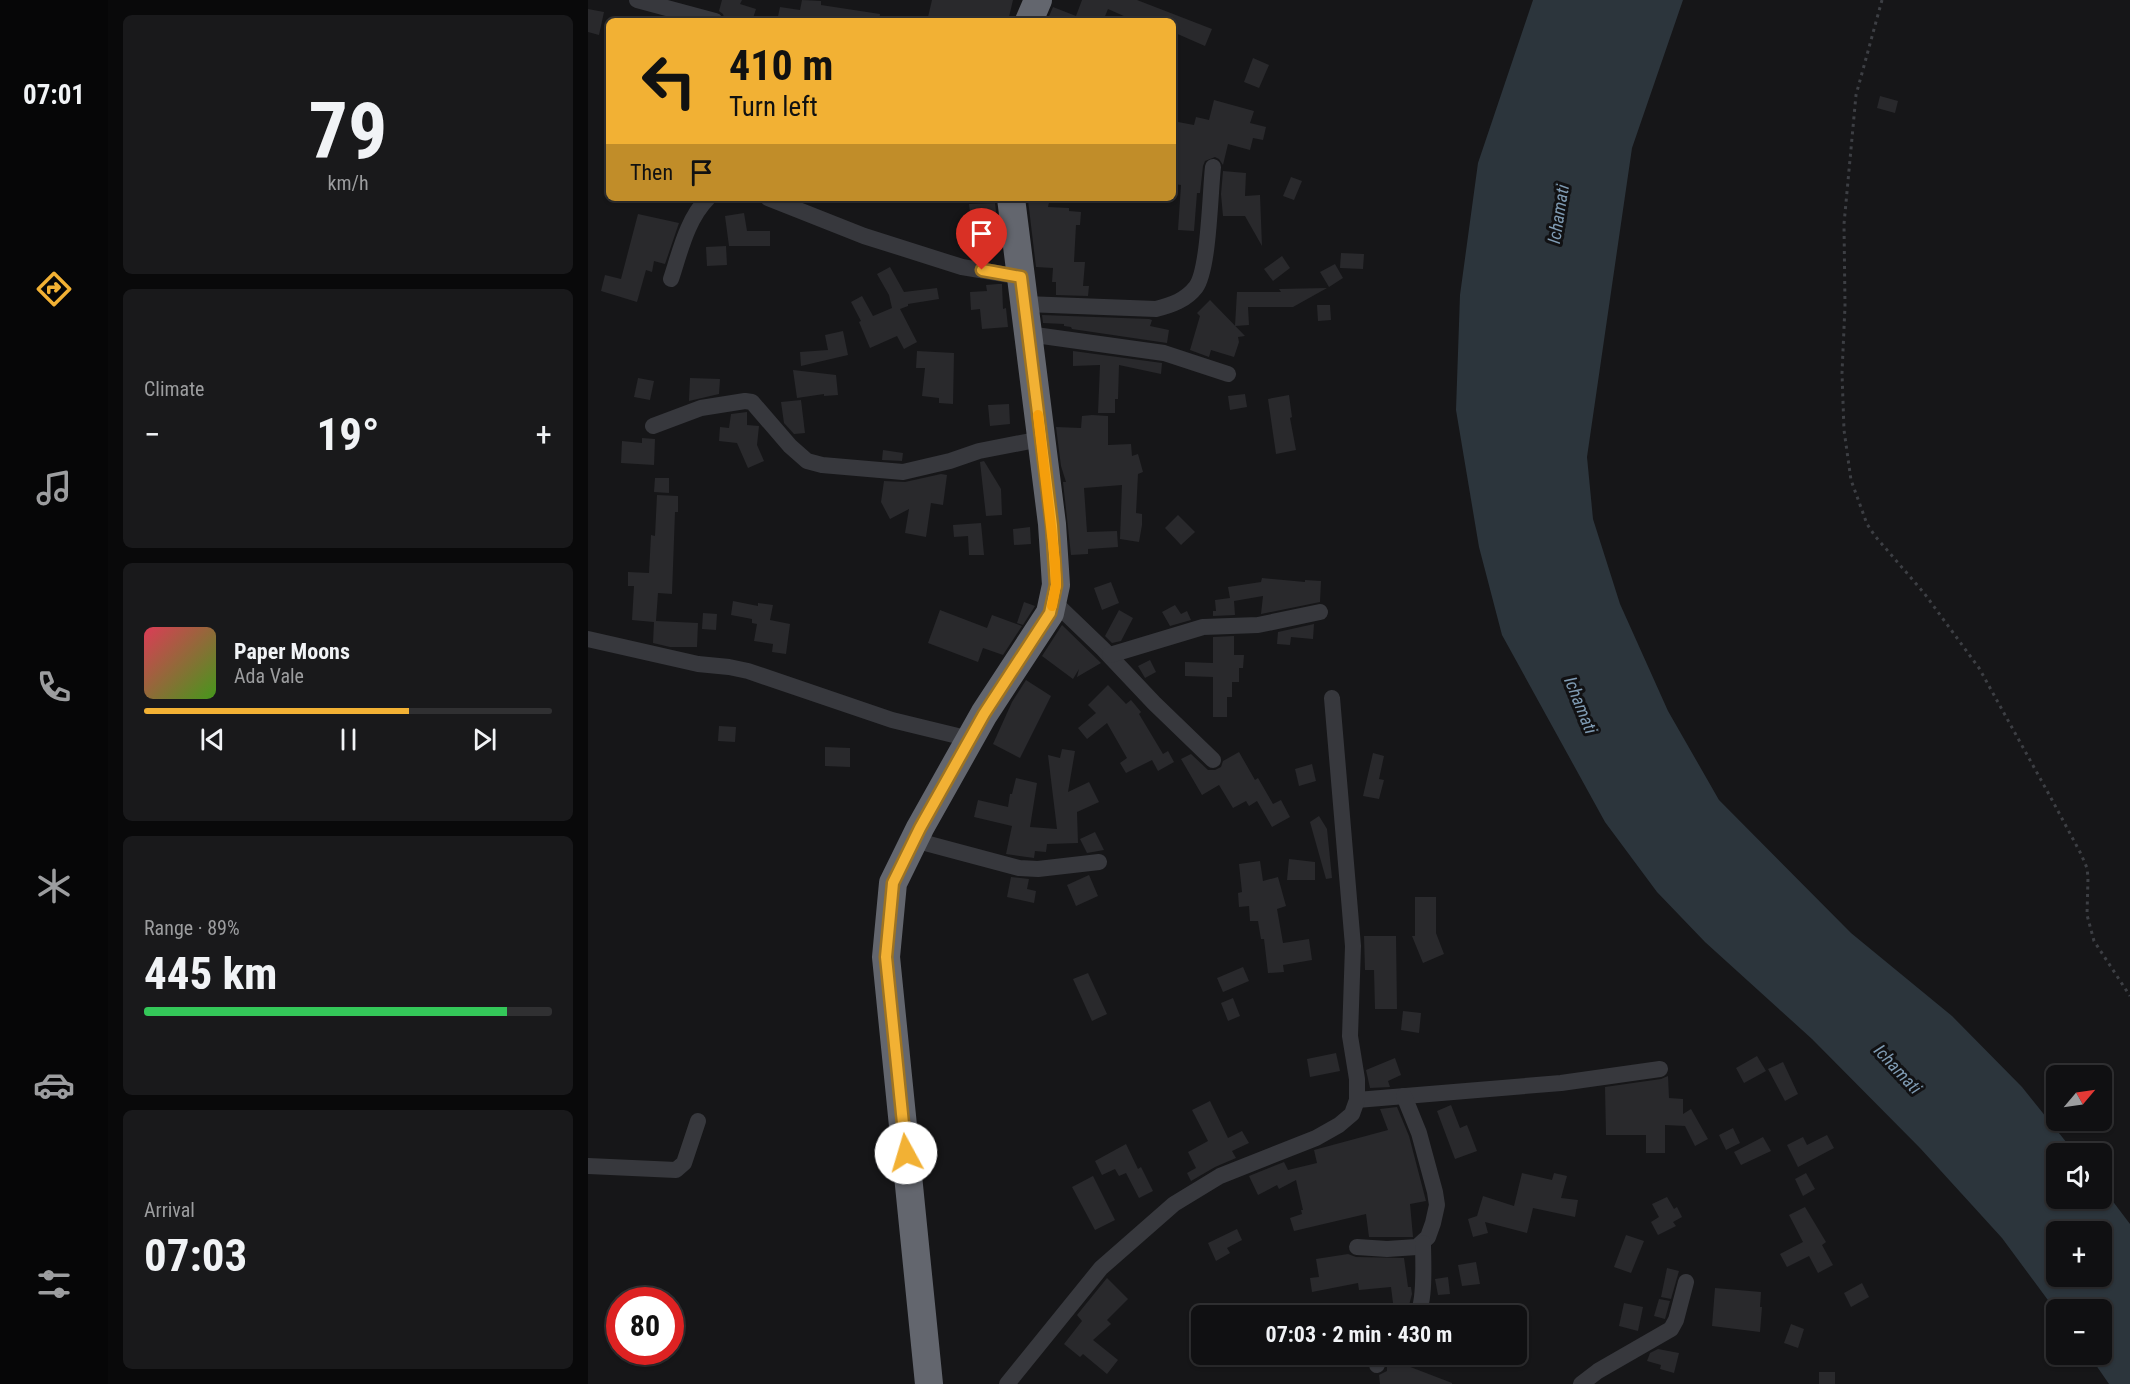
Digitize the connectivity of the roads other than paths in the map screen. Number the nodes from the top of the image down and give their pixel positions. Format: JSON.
{"nodes":[{"id":1,"x":637,"y":0,"type":"edge"},
{"id":2,"x":1038,"y":0,"type":"edge"},
{"id":3,"x":704,"y":18,"type":"edge"},
{"id":4,"x":1030,"y":18,"type":"edge"},
{"id":5,"x":1213,"y":167,"type":"dead end"},
{"id":6,"x":705,"y":201,"type":"edge"},
{"id":7,"x":775,"y":201,"type":"edge"},
{"id":8,"x":1011,"y":201,"type":"edge"},
{"id":9,"x":671,"y":279,"type":"dead end"},
{"id":10,"x":1023,"y":290,"type":"junction"},
{"id":11,"x":1028,"y":334,"type":"junction"},
{"id":12,"x":1228,"y":374,"type":"dead end"},
{"id":13,"x":652,"y":426,"type":"dead end"},
{"id":14,"x":1041,"y":439,"type":"junction"},
{"id":15,"x":1053,"y":601,"type":"junction"},
{"id":16,"x":1320,"y":612,"type":"dead end"},
{"id":17,"x":588,"y":639,"type":"edge"},
{"id":18,"x":1110,"y":655,"type":"junction"},
{"id":19,"x":1332,"y":698,"type":"dead end"},
{"id":20,"x":970,"y":739,"type":"junction"},
{"id":21,"x":1213,"y":760,"type":"dead end"},
{"id":22,"x":914,"y":840,"type":"junction"},
{"id":23,"x":1099,"y":862,"type":"dead end"},
{"id":24,"x":1660,"y":1069,"type":"dead end"},
{"id":25,"x":1404,"y":1096,"type":"junction"},
{"id":26,"x":1357,"y":1100,"type":"junction"},
{"id":27,"x":698,"y":1121,"type":"dead end"},
{"id":28,"x":588,"y":1166,"type":"edge"},
{"id":29,"x":1423,"y":1243,"type":"junction"},
{"id":30,"x":1357,"y":1247,"type":"dead end"},
{"id":31,"x":1686,"y":1282,"type":"dead end"},
{"id":32,"x":1420,"y":1305,"type":"edge"},
{"id":33,"x":929,"y":1384,"type":"edge"},
{"id":34,"x":1007,"y":1384,"type":"edge"},
{"id":35,"x":1581,"y":1384,"type":"edge"}],
"edges":[{"from":1,"to":3,"type":"street"},
{"from":2,"to":4,"type":"highway"},
{"from":5,"to":10,"type":"street"},
{"from":6,"to":9,"type":"street"},
{"from":7,"to":10,"type":"street"},
{"from":8,"to":10,"type":"highway"},
{"from":10,"to":11,"type":"highway"},
{"from":11,"to":12,"type":"street"},
{"from":11,"to":14,"type":"highway"},
{"from":13,"to":14,"type":"street"},
{"from":14,"to":15,"type":"highway"},
{"from":15,"to":18,"type":"street"},
{"from":15,"to":20,"type":"highway"},
{"from":16,"to":18,"type":"street"},
{"from":17,"to":20,"type":"street"},
{"from":18,"to":21,"type":"street"},
{"from":19,"to":26,"type":"street"},
{"from":20,"to":22,"type":"highway"},
{"from":22,"to":23,"type":"street"},
{"from":22,"to":33,"type":"highway"},
{"from":24,"to":25,"type":"street"},
{"from":25,"to":26,"type":"street"},
{"from":25,"to":29,"type":"street"},
{"from":26,"to":34,"type":"street"},
{"from":27,"to":28,"type":"street"},
{"from":29,"to":30,"type":"street"},
{"from":29,"to":32,"type":"street"},
{"from":31,"to":35,"type":"street"}]}
